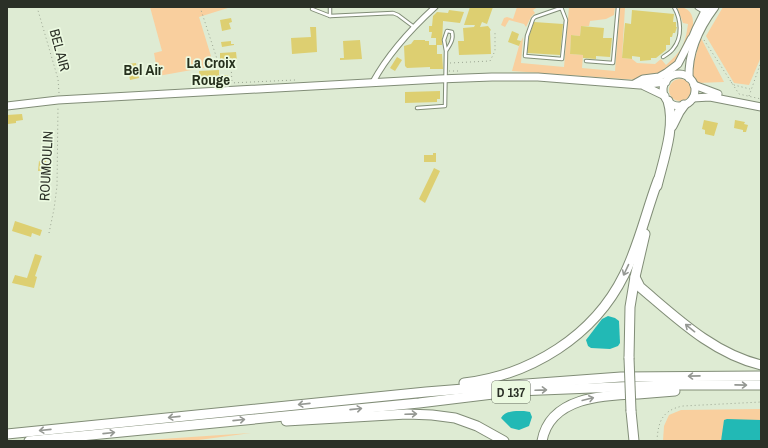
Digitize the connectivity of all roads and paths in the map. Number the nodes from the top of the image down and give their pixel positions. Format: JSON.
{"nodes":[{"id":1,"x":37,"y":7,"type":"edge"},
{"id":2,"x":200,"y":7,"type":"edge"},
{"id":3,"x":330,"y":7,"type":"edge"},
{"id":4,"x":435,"y":7,"type":"edge"},
{"id":5,"x":618,"y":7,"type":"edge"},
{"id":6,"x":674,"y":7,"type":"edge"},
{"id":7,"x":715,"y":7,"type":"edge"},
{"id":8,"x":561,"y":8,"type":"edge"},
{"id":9,"x":312,"y":9,"type":"dead end"},
{"id":10,"x":705,"y":10,"type":"edge"},
{"id":11,"x":330,"y":16,"type":"junction"},
{"id":12,"x":414,"y":27,"type":"junction"},
{"id":13,"x":495,"y":33,"type":"dead end"},
{"id":14,"x":691,"y":40,"type":"junction"},
{"id":15,"x":446,"y":51,"type":"junction"},
{"id":16,"x":663,"y":57,"type":"dead end"},
{"id":17,"x":586,"y":61,"type":"dead end"},
{"id":18,"x":761,"y":62,"type":"edge"},
{"id":19,"x":446,"y":63,"type":"junction"},
{"id":20,"x":677,"y":74,"type":"junction"},
{"id":21,"x":446,"y":78,"type":"junction"},
{"id":22,"x":689,"y":78,"type":"junction"},
{"id":23,"x":372,"y":82,"type":"junction"},
{"id":24,"x":666,"y":82,"type":"junction"},
{"id":25,"x":637,"y":85,"type":"junction"},
{"id":26,"x":694,"y":85,"type":"junction"},
{"id":27,"x":233,"y":90,"type":"junction"},
{"id":28,"x":751,"y":90,"type":"junction"},
{"id":29,"x":693,"y":98,"type":"junction"},
{"id":30,"x":666,"y":99,"type":"junction"},
{"id":31,"x":748,"y":99,"type":"junction"},
{"id":32,"x":761,"y":99,"type":"edge"},
{"id":33,"x":58,"y":100,"type":"junction"},
{"id":34,"x":761,"y":103,"type":"edge"},
{"id":35,"x":684,"y":105,"type":"junction"},
{"id":36,"x":7,"y":106,"type":"edge"},
{"id":37,"x":761,"y":107,"type":"edge"},
{"id":38,"x":417,"y":108,"type":"dead end"},
{"id":39,"x":669,"y":133,"type":"junction"},
{"id":40,"x":658,"y":180,"type":"junction"},
{"id":41,"x":49,"y":233,"type":"dead end"},
{"id":42,"x":635,"y":277,"type":"junction"},
{"id":43,"x":761,"y":365,"type":"edge"},
{"id":44,"x":761,"y":376,"type":"edge"},
{"id":45,"x":720,"y":385,"type":"junction"},
{"id":46,"x":761,"y":386,"type":"edge"},
{"id":47,"x":426,"y":392,"type":"junction"},
{"id":48,"x":761,"y":402,"type":"edge"},
{"id":49,"x":631,"y":411,"type":"junction"},
{"id":50,"x":261,"y":418,"type":"junction"},
{"id":51,"x":7,"y":434,"type":"edge"},
{"id":52,"x":29,"y":441,"type":"edge"},
{"id":53,"x":504,"y":441,"type":"edge"},
{"id":54,"x":542,"y":441,"type":"edge"},
{"id":55,"x":629,"y":441,"type":"edge"},
{"id":56,"x":634,"y":441,"type":"edge"},
{"id":57,"x":657,"y":441,"type":"edge"}],
"edges":[{"from":1,"to":33,"type":"path","name":"BEL AIR"},
{"from":2,"to":27,"type":"path"},
{"from":3,"to":11,"type":"lane"},
{"from":4,"to":12,"type":"street"},
{"from":5,"to":17,"type":"lane"},
{"from":6,"to":16,"type":"lane"},
{"from":7,"to":10,"type":"main road"},
{"from":8,"to":8,"type":"lane"},
{"from":9,"to":11,"type":"lane"},
{"from":10,"to":14,"type":"main road"},
{"from":10,"to":22,"type":"main road"},
{"from":11,"to":12,"type":"lane"},
{"from":12,"to":23,"type":"street"},
{"from":13,"to":19,"type":"path"},
{"from":14,"to":20,"type":"main road"},
{"from":14,"to":25,"type":"main road"},
{"from":15,"to":15,"type":"lane"},
{"from":15,"to":19,"type":"lane"},
{"from":18,"to":28,"type":"path"},
{"from":19,"to":21,"type":"lane"},
{"from":20,"to":22,"type":"main road"},
{"from":20,"to":24,"type":"main road"},
{"from":21,"to":23,"type":"main road"},
{"from":21,"to":25,"type":"main road"},
{"from":21,"to":38,"type":"lane"},
{"from":22,"to":26,"type":"main road"},
{"from":23,"to":27,"type":"main road"},
{"from":24,"to":25,"type":"main road"},
{"from":24,"to":30,"type":"main road"},
{"from":25,"to":30,"type":"main road"},
{"from":26,"to":29,"type":"main road"},
{"from":26,"to":31,"type":"main road"},
{"from":27,"to":33,"type":"main road"},
{"from":28,"to":31,"type":"path"},
{"from":28,"to":31,"type":"path"},
{"from":29,"to":35,"type":"main road"},
{"from":29,"to":37,"type":"main road"},
{"from":30,"to":35,"type":"main road"},
{"from":30,"to":39,"type":"highway"},
{"from":31,"to":32,"type":"path"},
{"from":31,"to":34,"type":"main road"},
{"from":33,"to":36,"type":"main road"},
{"from":33,"to":41,"type":"path","name":"ROUMOULIN"},
{"from":35,"to":39,"type":"highway"},
{"from":39,"to":40,"type":"highway"},
{"from":40,"to":42,"type":"highway"},
{"from":40,"to":47,"type":"highway","one_way":true},
{"from":43,"to":42,"type":"highway","one_way":true},
{"from":42,"to":49,"type":"highway","bridge":true},
{"from":44,"to":47,"type":"highway","number":"D 137","one_way":true},
{"from":45,"to":46,"type":"highway","number":"D 137","one_way":true},
{"from":50,"to":45,"type":"highway","number":"D 137","one_way":true},
{"from":54,"to":45,"type":"highway","one_way":true},
{"from":47,"to":51,"type":"highway","number":"D 137","one_way":true},
{"from":48,"to":57,"type":"path"},
{"from":49,"to":55,"type":"highway"},
{"from":49,"to":56,"type":"highway"},
{"from":52,"to":50,"type":"highway","number":"D 137","one_way":true},
{"from":50,"to":53,"type":"highway","one_way":true}]}
